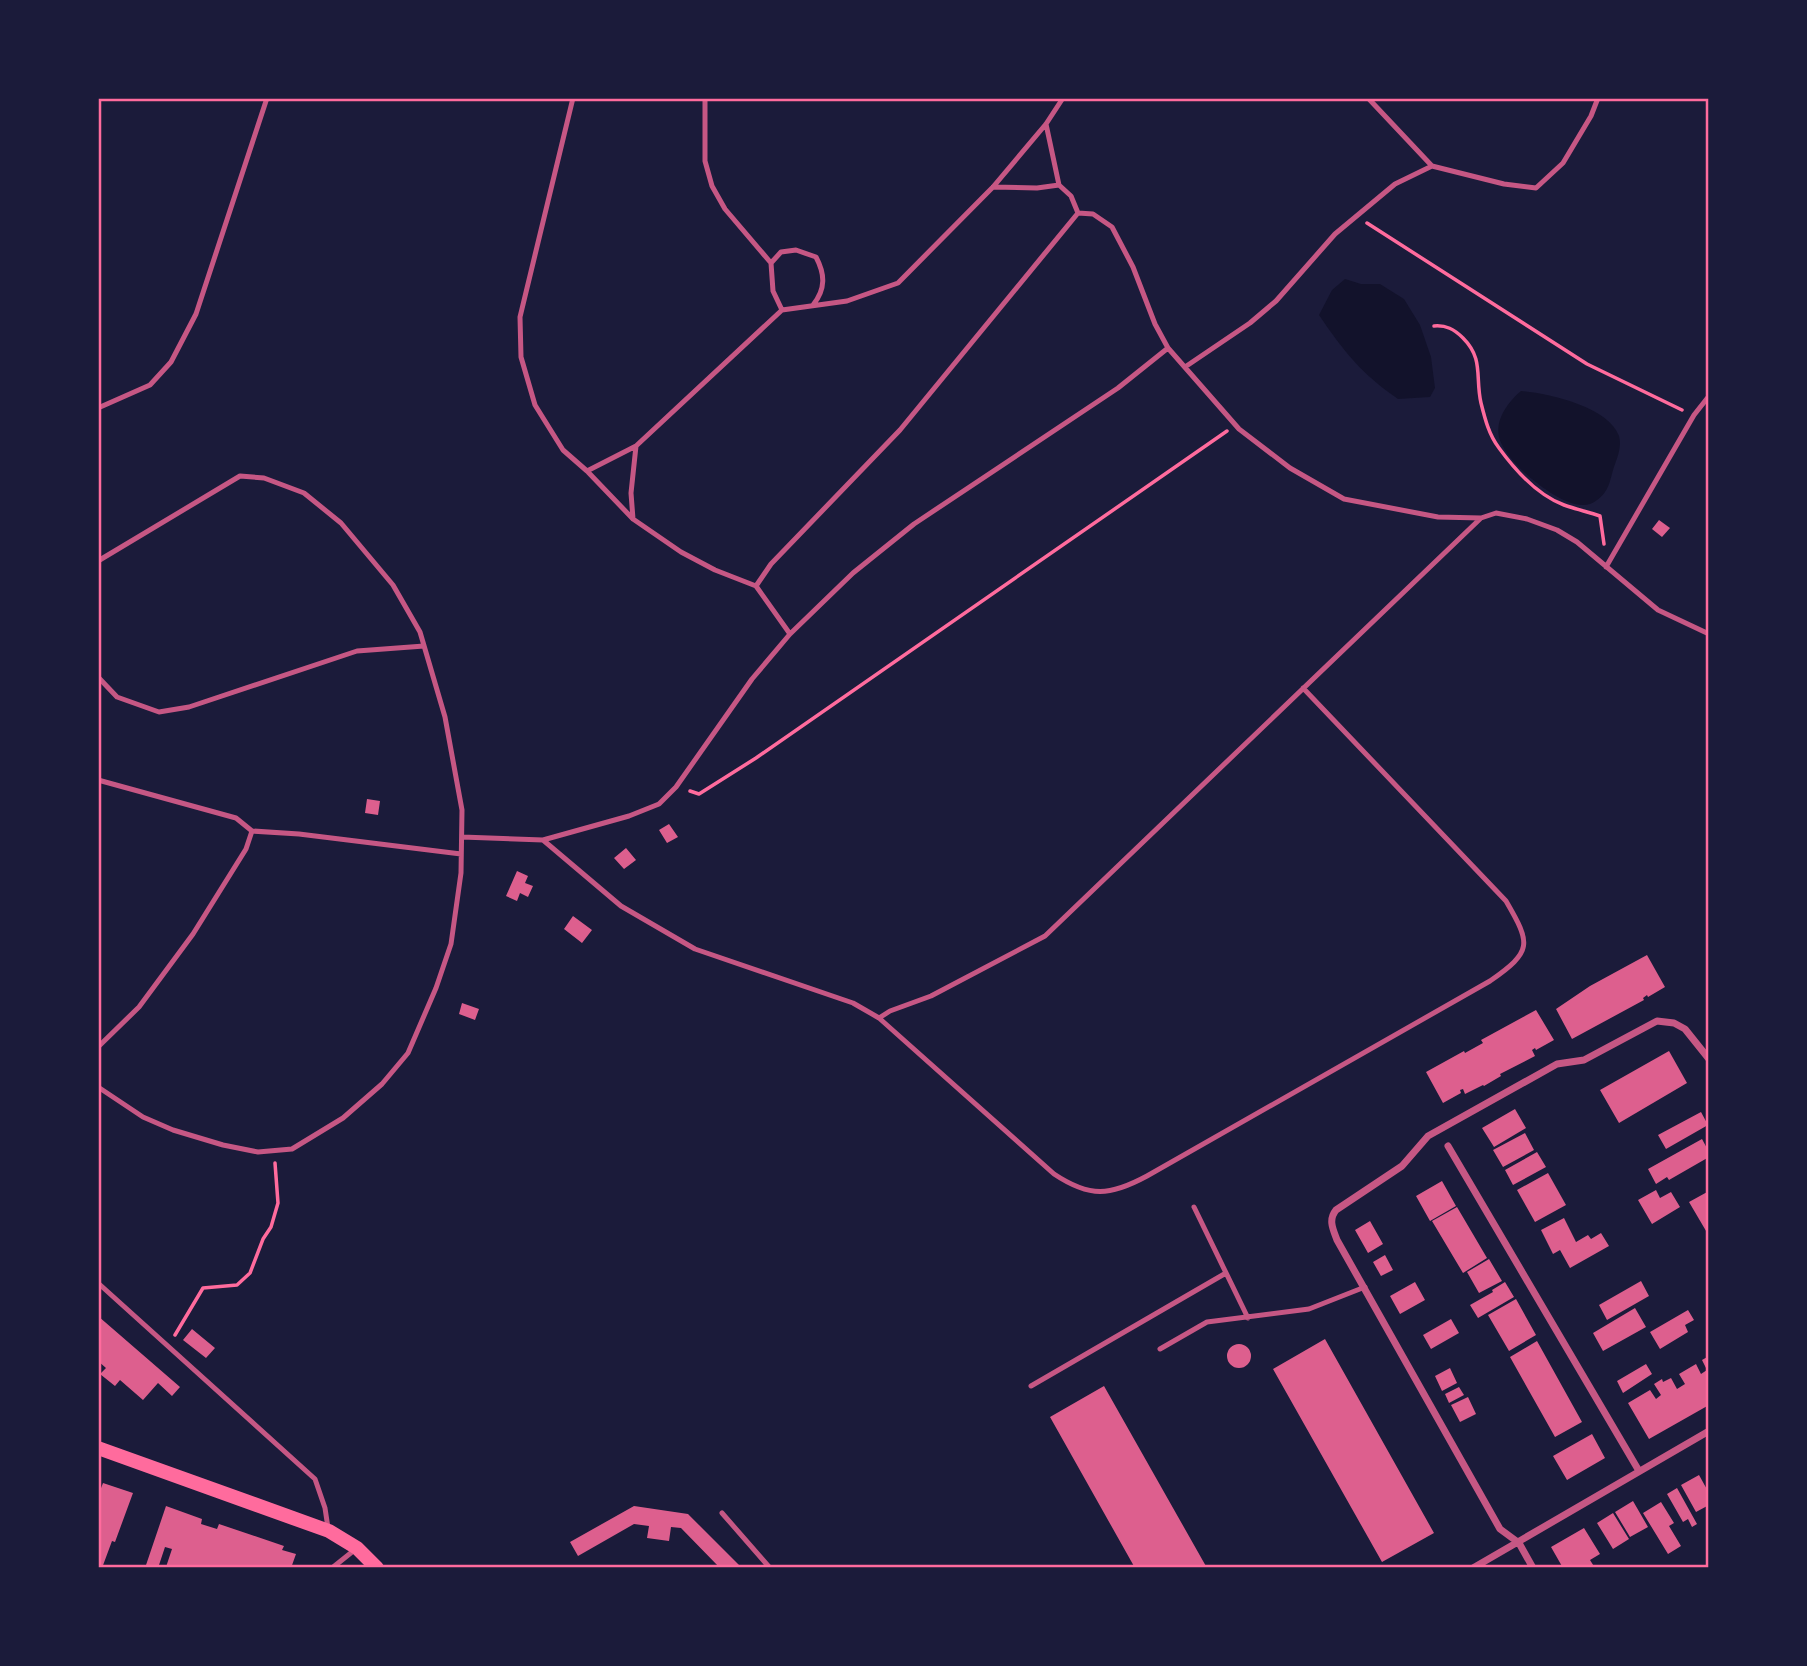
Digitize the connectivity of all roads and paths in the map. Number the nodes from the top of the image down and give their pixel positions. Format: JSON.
{"nodes":[{"id":1,"x":267,"y":98,"type":"edge"},
{"id":2,"x":573,"y":98,"type":"edge"},
{"id":3,"x":705,"y":98,"type":"edge"},
{"id":4,"x":1063,"y":98,"type":"edge"},
{"id":5,"x":1368,"y":98,"type":"edge"},
{"id":6,"x":1598,"y":98,"type":"edge"},
{"id":7,"x":1046,"y":124,"type":"junction"},
{"id":8,"x":1432,"y":166,"type":"junction"},
{"id":9,"x":1059,"y":185,"type":"junction"},
{"id":10,"x":993,"y":187,"type":"junction"},
{"id":11,"x":1078,"y":213,"type":"junction"},
{"id":12,"x":1356,"y":216,"type":"junction"},
{"id":13,"x":771,"y":263,"type":"junction"},
{"id":14,"x":813,"y":305,"type":"junction"},
{"id":15,"x":782,"y":310,"type":"junction"},
{"id":16,"x":1434,"y":326,"type":"dead end"},
{"id":17,"x":1168,"y":348,"type":"junction"},
{"id":18,"x":1185,"y":366,"type":"junction"},
{"id":19,"x":1709,"y":396,"type":"edge"},
{"id":20,"x":98,"y":408,"type":"edge"},
{"id":21,"x":1694,"y":415,"type":"junction"},
{"id":22,"x":1239,"y":429,"type":"junction"},
{"id":23,"x":636,"y":446,"type":"junction"},
{"id":24,"x":587,"y":471,"type":"junction"},
{"id":25,"x":1480,"y":518,"type":"junction"},
{"id":26,"x":633,"y":519,"type":"junction"},
{"id":27,"x":98,"y":561,"type":"edge"},
{"id":28,"x":1606,"y":567,"type":"junction"},
{"id":29,"x":756,"y":586,"type":"junction"},
{"id":30,"x":790,"y":634,"type":"junction"},
{"id":31,"x":1709,"y":634,"type":"edge"},
{"id":32,"x":424,"y":646,"type":"junction"},
{"id":33,"x":98,"y":677,"type":"edge"},
{"id":34,"x":1303,"y":688,"type":"junction"},
{"id":35,"x":98,"y":780,"type":"edge"},
{"id":36,"x":676,"y":787,"type":"junction"},
{"id":37,"x":252,"y":831,"type":"junction"},
{"id":38,"x":462,"y":837,"type":"junction"},
{"id":39,"x":543,"y":840,"type":"junction"},
{"id":40,"x":461,"y":854,"type":"junction"},
{"id":41,"x":879,"y":1018,"type":"junction"},
{"id":42,"x":98,"y":1047,"type":"edge"},
{"id":43,"x":1709,"y":1059,"type":"edge"},
{"id":44,"x":98,"y":1087,"type":"edge"},
{"id":45,"x":1448,"y":1146,"type":"dead end"},
{"id":46,"x":273,"y":1151,"type":"junction"},
{"id":47,"x":1194,"y":1207,"type":"dead end"},
{"id":48,"x":1226,"y":1273,"type":"junction"},
{"id":49,"x":98,"y":1283,"type":"edge"},
{"id":50,"x":1365,"y":1287,"type":"junction"},
{"id":51,"x":1248,"y":1318,"type":"junction"},
{"id":52,"x":167,"y":1346,"type":"junction"},
{"id":53,"x":1160,"y":1349,"type":"dead end"},
{"id":54,"x":1031,"y":1386,"type":"dead end"},
{"id":55,"x":1709,"y":1432,"type":"edge"},
{"id":56,"x":98,"y":1448,"type":"edge"},
{"id":57,"x":1639,"y":1471,"type":"junction"},
{"id":58,"x":722,"y":1513,"type":"dead end"},
{"id":59,"x":329,"y":1531,"type":"junction"},
{"id":60,"x":1518,"y":1543,"type":"junction"},
{"id":61,"x":357,"y":1548,"type":"junction"},
{"id":62,"x":332,"y":1568,"type":"edge"},
{"id":63,"x":377,"y":1568,"type":"edge"},
{"id":64,"x":770,"y":1568,"type":"edge"},
{"id":65,"x":1473,"y":1568,"type":"edge"},
{"id":66,"x":1533,"y":1568,"type":"edge"}],
"edges":[{"from":1,"to":20,"type":"lane"},
{"from":2,"to":24,"type":"lane"},
{"from":3,"to":13,"type":"lane"},
{"from":4,"to":7,"type":"lane"},
{"from":5,"to":8,"type":"lane"},
{"from":6,"to":8,"type":"lane"},
{"from":7,"to":9,"type":"lane"},
{"from":7,"to":10,"type":"lane"},
{"from":8,"to":12,"type":"lane"},
{"from":9,"to":10,"type":"lane"},
{"from":9,"to":11,"type":"lane"},
{"from":10,"to":14,"type":"lane"},
{"from":11,"to":17,"type":"lane"},
{"from":11,"to":29,"type":"lane"},
{"from":12,"to":18,"type":"lane"},
{"from":12,"to":21,"type":"path"},
{"from":13,"to":14,"type":"lane"},
{"from":13,"to":15,"type":"lane"},
{"from":14,"to":15,"type":"lane"},
{"from":15,"to":23,"type":"lane"},
{"from":16,"to":28,"type":"path"},
{"from":17,"to":18,"type":"lane"},
{"from":17,"to":30,"type":"lane"},
{"from":18,"to":22,"type":"lane"},
{"from":19,"to":21,"type":"lane"},
{"from":21,"to":28,"type":"lane"},
{"from":22,"to":25,"type":"lane"},
{"from":22,"to":36,"type":"path"},
{"from":23,"to":24,"type":"lane"},
{"from":23,"to":26,"type":"lane"},
{"from":24,"to":26,"type":"lane"},
{"from":25,"to":28,"type":"lane"},
{"from":25,"to":34,"type":"lane"},
{"from":26,"to":29,"type":"lane"},
{"from":27,"to":32,"type":"lane"},
{"from":28,"to":31,"type":"lane"},
{"from":29,"to":30,"type":"lane"},
{"from":30,"to":36,"type":"lane"},
{"from":32,"to":33,"type":"lane"},
{"from":32,"to":38,"type":"lane"},
{"from":34,"to":41,"type":"lane"},
{"from":34,"to":41,"type":"lane"},
{"from":35,"to":37,"type":"lane"},
{"from":36,"to":39,"type":"lane"},
{"from":37,"to":40,"type":"lane"},
{"from":37,"to":42,"type":"lane"},
{"from":38,"to":39,"type":"lane"},
{"from":38,"to":40,"type":"lane"},
{"from":39,"to":41,"type":"lane"},
{"from":40,"to":46,"type":"lane"},
{"from":43,"to":50,"type":"street"},
{"from":44,"to":46,"type":"lane"},
{"from":45,"to":57,"type":"street"},
{"from":46,"to":52,"type":"path"},
{"from":47,"to":48,"type":"lane"},
{"from":48,"to":51,"type":"lane"},
{"from":48,"to":54,"type":"lane"},
{"from":49,"to":52,"type":"lane"},
{"from":50,"to":51,"type":"lane"},
{"from":50,"to":60,"type":"street"},
{"from":51,"to":53,"type":"lane"},
{"from":52,"to":59,"type":"lane"},
{"from":55,"to":57,"type":"street"},
{"from":56,"to":59,"type":"main road"},
{"from":57,"to":60,"type":"street"},
{"from":58,"to":64,"type":"lane"},
{"from":59,"to":61,"type":"main road"},
{"from":60,"to":65,"type":"street"},
{"from":60,"to":66,"type":"street"},
{"from":61,"to":62,"type":"lane"},
{"from":61,"to":63,"type":"main road"}]}
